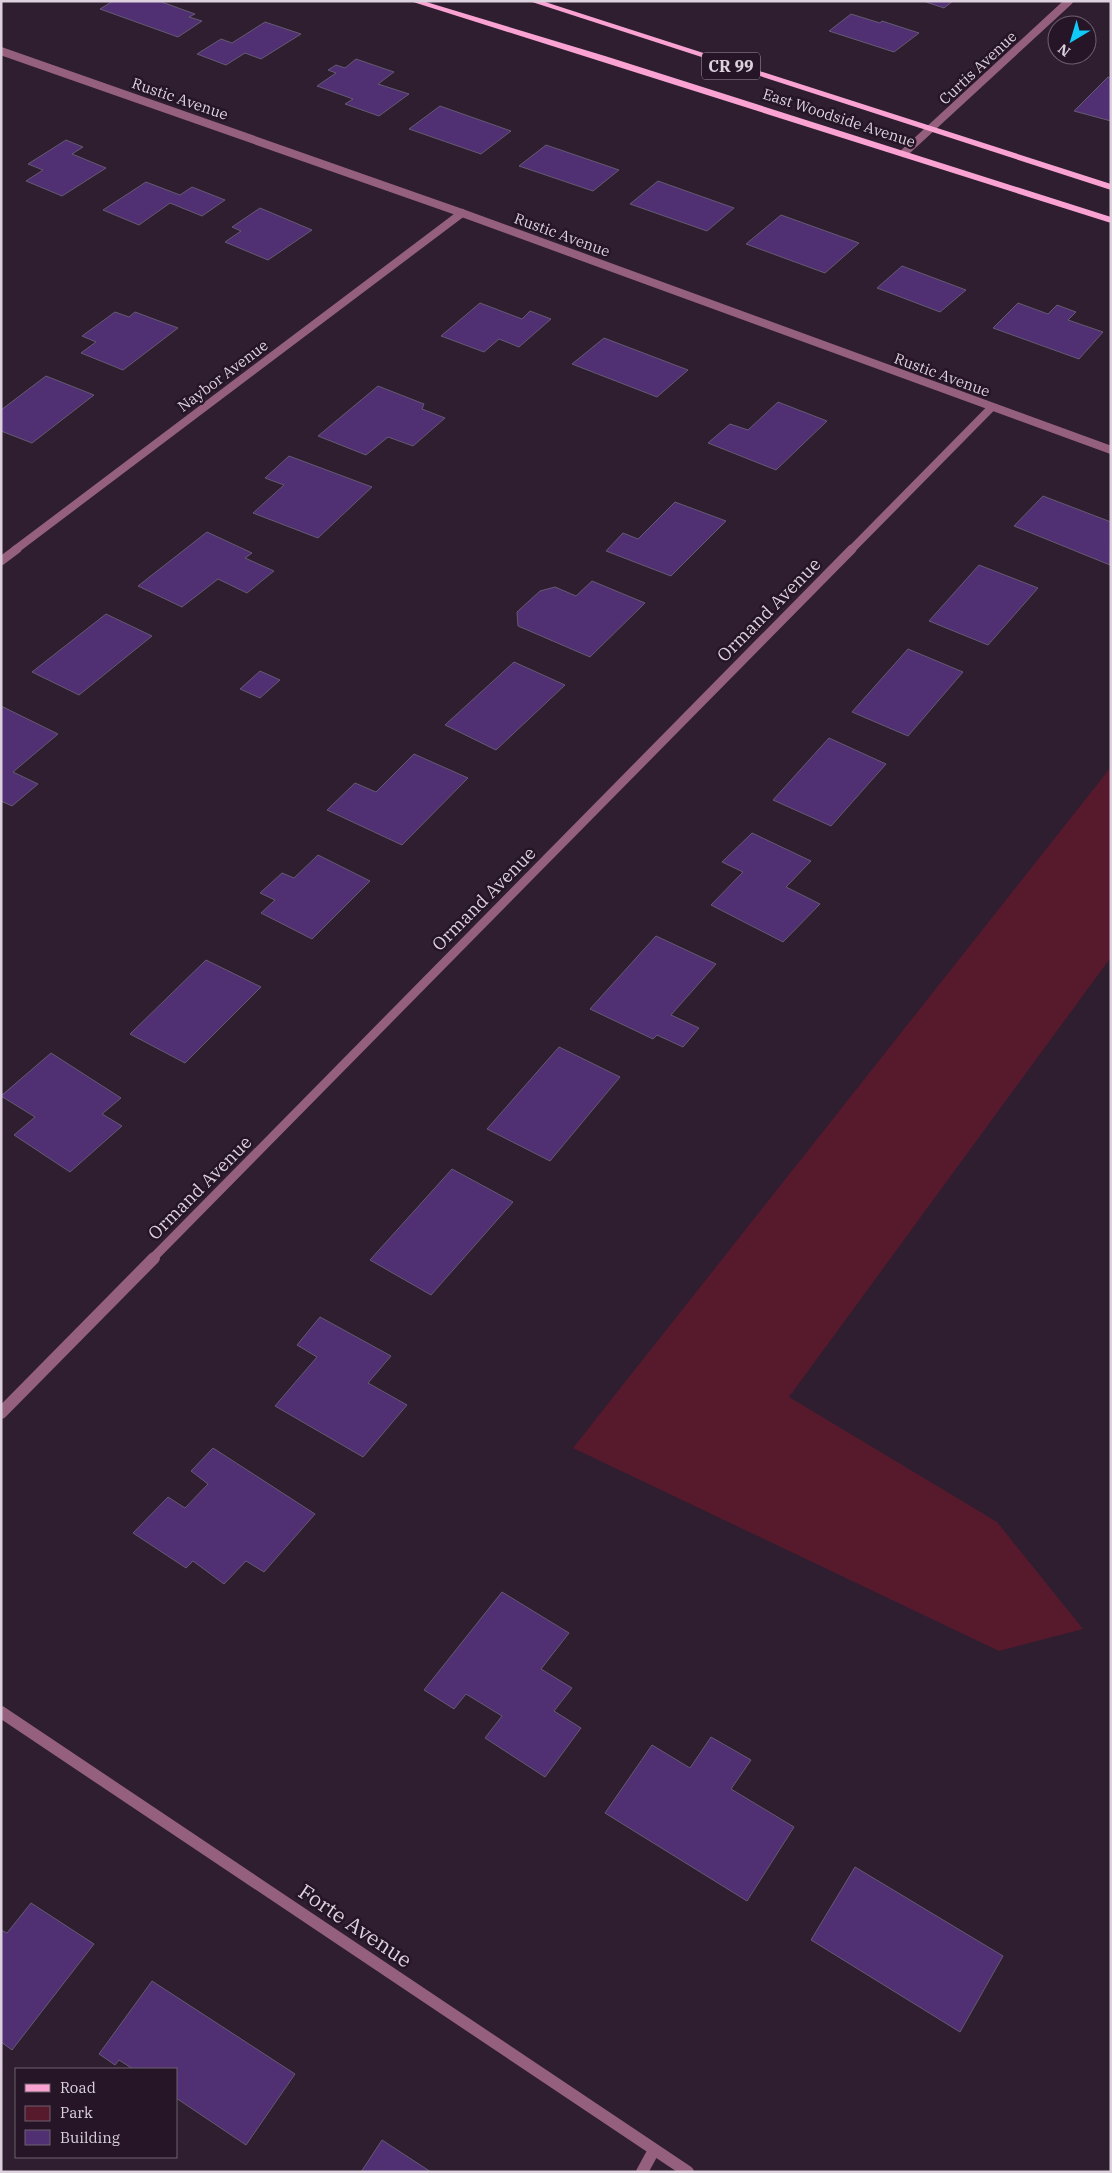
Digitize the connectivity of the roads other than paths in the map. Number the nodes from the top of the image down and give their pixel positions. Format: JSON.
{"nodes":[{"id":1,"x":414,"y":1,"type":"edge"},
{"id":2,"x":533,"y":1,"type":"edge"},
{"id":3,"x":1069,"y":1,"type":"edge"},
{"id":4,"x":1,"y":50,"type":"edge"},
{"id":5,"x":930,"y":130,"type":"junction"},
{"id":6,"x":904,"y":154,"type":"junction"},
{"id":7,"x":1111,"y":187,"type":"edge"},
{"id":8,"x":462,"y":212,"type":"junction"},
{"id":9,"x":1111,"y":220,"type":"edge"},
{"id":10,"x":991,"y":408,"type":"junction"},
{"id":11,"x":1111,"y":450,"type":"edge"},
{"id":12,"x":1,"y":561,"type":"edge"},
{"id":13,"x":1,"y":1413,"type":"edge"},
{"id":14,"x":1,"y":1712,"type":"edge"},
{"id":15,"x":654,"y":2150,"type":"junction"},
{"id":16,"x":642,"y":2172,"type":"edge"},
{"id":17,"x":688,"y":2172,"type":"edge"}],
"edges":[{"from":1,"to":6,"type":"main road","name":"East Woodside Avenue","number":"CR 99"},
{"from":2,"to":5,"type":"main road","name":"East Woodside Avenue","number":"CR 99"},
{"from":3,"to":5,"type":"street","name":"Curtis Avenue"},
{"from":4,"to":8,"type":"street","name":"Rustic Avenue"},
{"from":5,"to":6,"type":"street","name":"Curtis Avenue"},
{"from":5,"to":7,"type":"main road","name":"East Woodside Avenue","number":"CR 99"},
{"from":6,"to":9,"type":"main road","name":"East Woodside Avenue","number":"CR 99"},
{"from":8,"to":10,"type":"street","name":"Rustic Avenue"},
{"from":8,"to":12,"type":"street","name":"Naybor Avenue"},
{"from":10,"to":11,"type":"street","name":"Rustic Avenue"},
{"from":10,"to":13,"type":"street","name":"Ormand Avenue"},
{"from":14,"to":15,"type":"street","name":"Forte Avenue"},
{"from":15,"to":16,"type":"street"},
{"from":15,"to":17,"type":"street","name":"Forte Avenue"}]}
